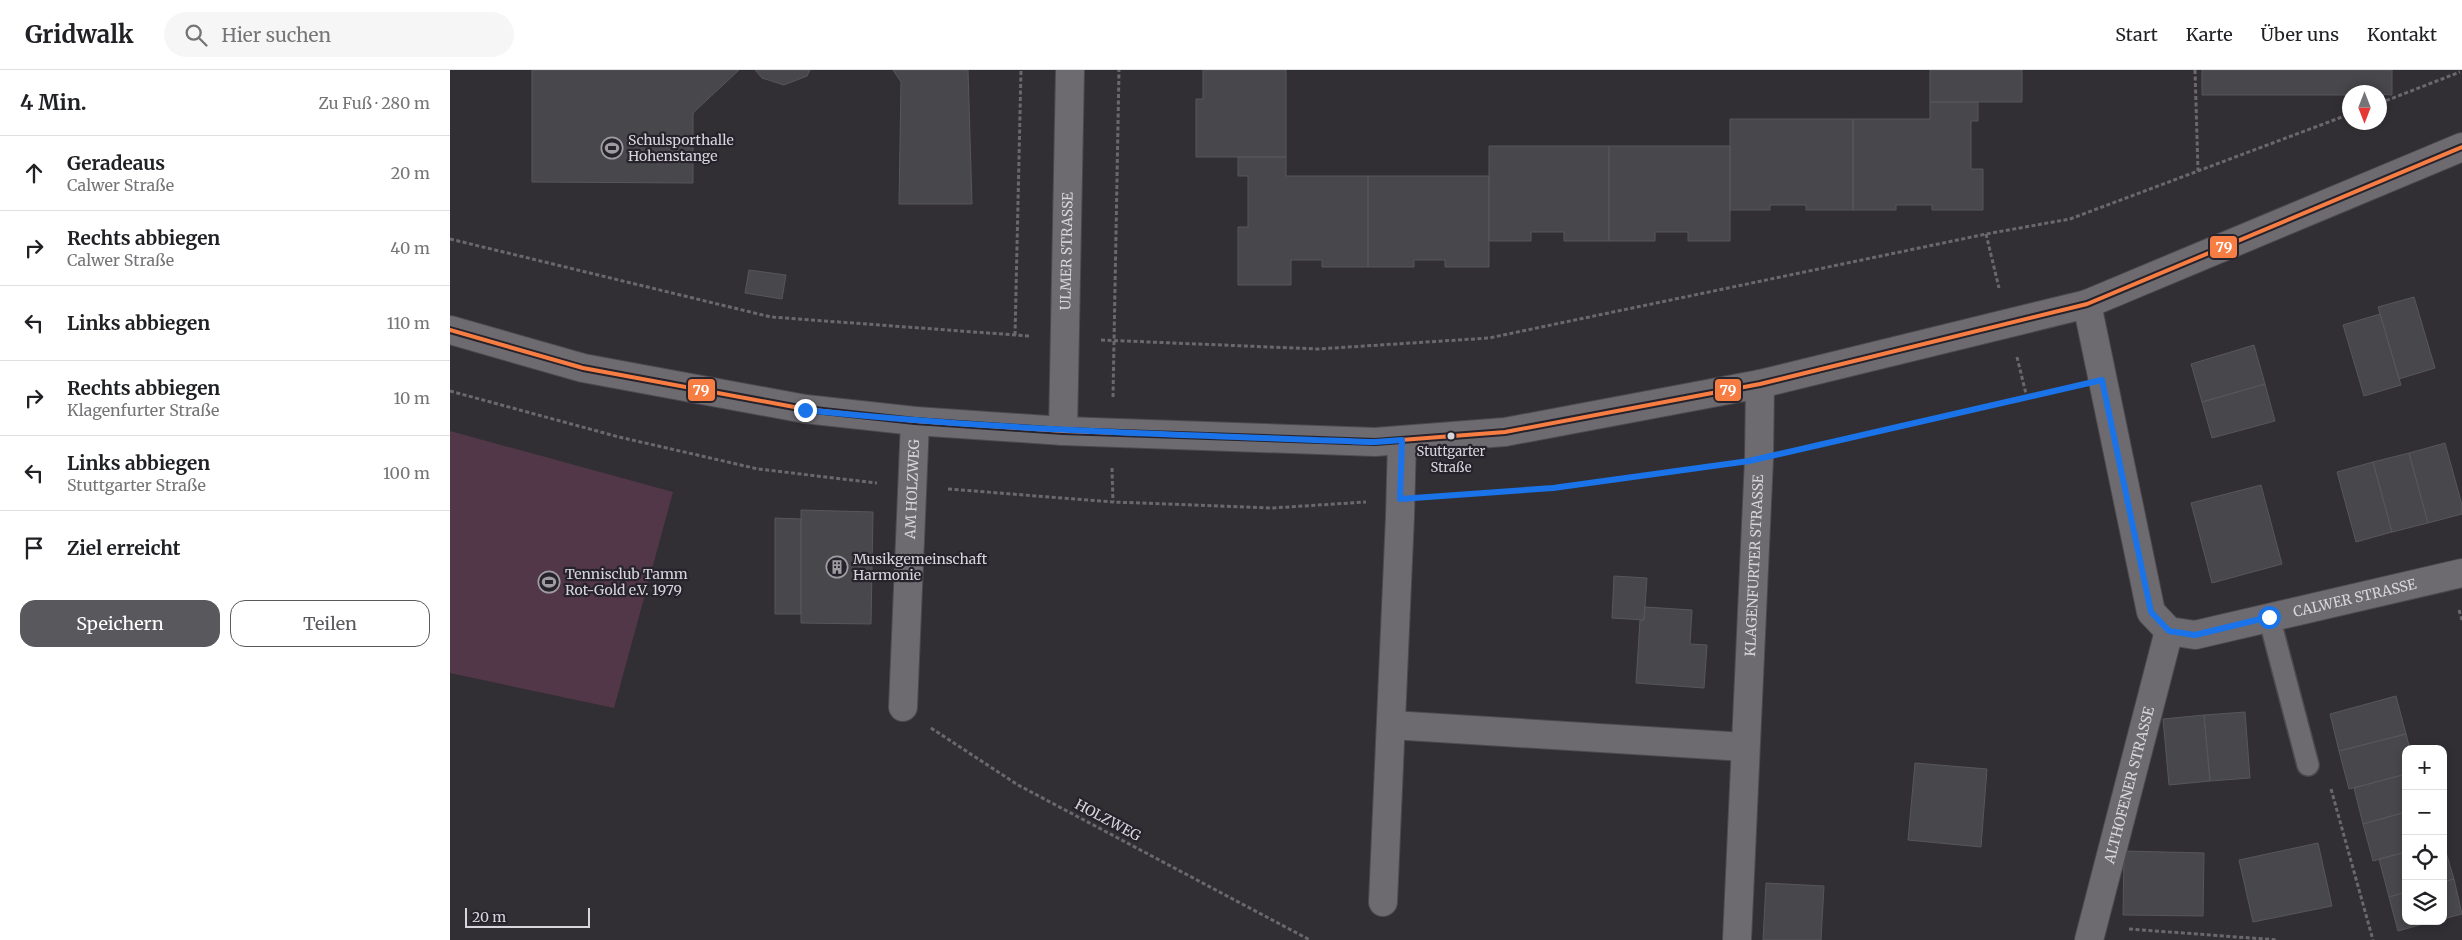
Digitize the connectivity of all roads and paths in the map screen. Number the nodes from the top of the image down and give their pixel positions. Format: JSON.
{"nodes":[{"id":1,"x":1021,"y":70,"type":"edge"},
{"id":2,"x":1070,"y":70,"type":"edge"},
{"id":3,"x":1119,"y":70,"type":"edge"},
{"id":4,"x":2195,"y":70,"type":"edge"},
{"id":5,"x":2461,"y":71,"type":"edge"},
{"id":6,"x":2387,"y":100,"type":"edge"},
{"id":7,"x":2342,"y":117,"type":"edge"},
{"id":8,"x":2462,"y":147,"type":"edge"},
{"id":9,"x":2198,"y":171,"type":"junction"},
{"id":10,"x":450,"y":239,"type":"edge"},
{"id":11,"x":2087,"y":304,"type":"junction"},
{"id":12,"x":450,"y":330,"type":"edge"},
{"id":13,"x":1015,"y":335,"type":"junction"},
{"id":14,"x":1065,"y":338,"type":"junction"},
{"id":15,"x":1115,"y":341,"type":"junction"},
{"id":16,"x":2102,"y":380,"type":"junction"},
{"id":17,"x":1760,"y":384,"type":"junction"},
{"id":18,"x":450,"y":392,"type":"edge"},
{"id":19,"x":914,"y":421,"type":"junction"},
{"id":20,"x":1063,"y":431,"type":"junction"},
{"id":21,"x":1402,"y":440,"type":"junction"},
{"id":22,"x":1759,"y":459,"type":"junction"},
{"id":23,"x":910,"y":487,"type":"junction"},
{"id":24,"x":1400,"y":499,"type":"junction"},
{"id":25,"x":2462,"y":573,"type":"edge"},
{"id":26,"x":2269,"y":617,"type":"junction"},
{"id":27,"x":2169,"y":631,"type":"junction"},
{"id":28,"x":903,"y":707,"type":"joint"},
{"id":29,"x":1391,"y":725,"type":"junction"},
{"id":30,"x":1745,"y":747,"type":"junction"},
{"id":31,"x":2308,"y":765,"type":"joint"},
{"id":32,"x":1383,"y":902,"type":"dead end"},
{"id":33,"x":2091,"y":933,"type":"edge"},
{"id":34,"x":1310,"y":940,"type":"edge"},
{"id":35,"x":1736,"y":940,"type":"edge"},
{"id":36,"x":2278,"y":940,"type":"edge"},
{"id":37,"x":2373,"y":940,"type":"edge"}],
"edges":[{"from":1,"to":13,"type":"path"},
{"from":2,"to":14,"type":"street","name":"ULMER STRASSE"},
{"from":3,"to":15,"type":"path"},
{"from":4,"to":9,"type":"path"},
{"from":5,"to":6,"type":"path"},
{"from":7,"to":9,"type":"path"},
{"from":8,"to":11,"type":"street"},
{"from":9,"to":15,"type":"path"},
{"from":10,"to":13,"type":"path"},
{"from":11,"to":16,"type":"street"},
{"from":11,"to":17,"type":"street"},
{"from":12,"to":19,"type":"street"},
{"from":13,"to":14,"type":"path"},
{"from":14,"to":15,"type":"path"},
{"from":14,"to":20,"type":"street","name":"ULMER STRASSE"},
{"from":16,"to":22,"type":"path"},
{"from":16,"to":27,"type":"street"},
{"from":17,"to":21,"type":"street"},
{"from":17,"to":22,"type":"street","name":"KLAGENFURTER STRASSE"},
{"from":18,"to":23,"type":"path"},
{"from":19,"to":20,"type":"street"},
{"from":19,"to":23,"type":"street","name":"AM HOLZWEG"},
{"from":20,"to":21,"type":"street"},
{"from":21,"to":24,"type":"street"},
{"from":22,"to":24,"type":"path"},
{"from":22,"to":30,"type":"street","name":"KLAGENFURTER STRASSE"},
{"from":23,"to":24,"type":"path"},
{"from":23,"to":28,"type":"street","name":"AM HOLZWEG"},
{"from":24,"to":29,"type":"street"},
{"from":25,"to":26,"type":"street","name":"CALWER STRASSE"},
{"from":26,"to":27,"type":"street","name":"CALWER STRASSE"},
{"from":26,"to":31,"type":"lane"},
{"from":27,"to":33,"type":"street","name":"ALTHOFENER STRASSE"},
{"from":28,"to":34,"type":"path","name":"HOLZWEG"},
{"from":29,"to":30,"type":"street"},
{"from":29,"to":32,"type":"street"},
{"from":30,"to":35,"type":"street","name":"KLAGENFURTER STRASSE"},
{"from":31,"to":37,"type":"path"},
{"from":33,"to":36,"type":"path"}]}
